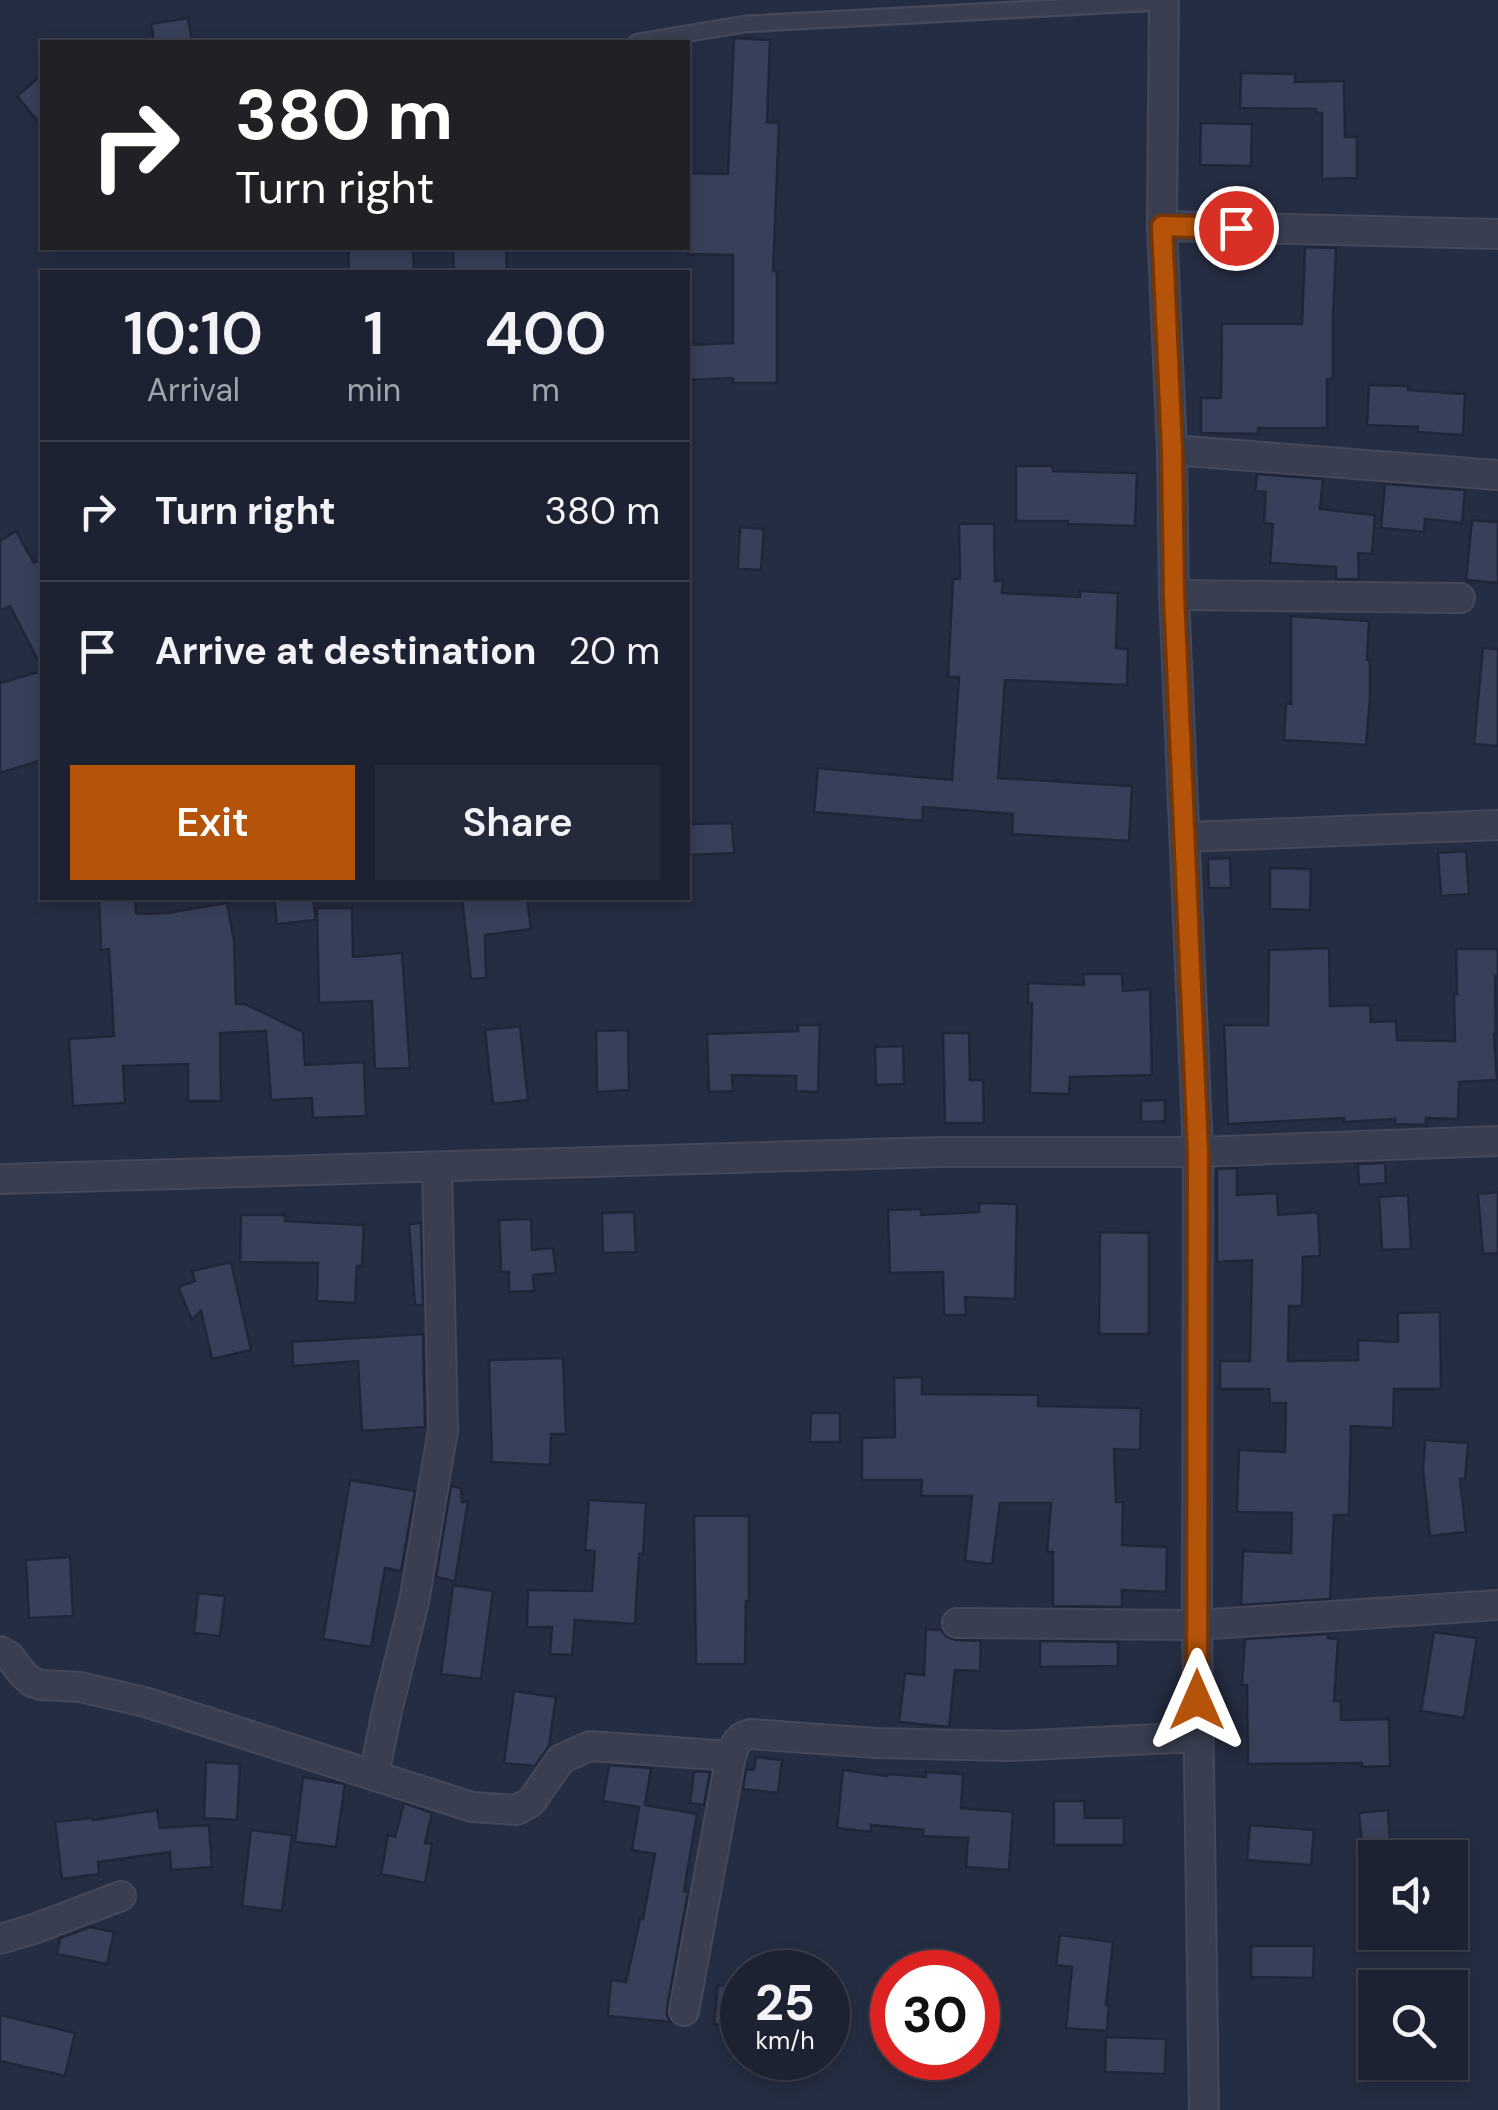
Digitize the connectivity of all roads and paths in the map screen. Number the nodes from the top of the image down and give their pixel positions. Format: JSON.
{"nodes":[{"id":1,"x":1164,"y":1,"type":"edge"},
{"id":2,"x":650,"y":40,"type":"edge"},
{"id":3,"x":1162,"y":226,"type":"junction"},
{"id":4,"x":1498,"y":234,"type":"edge"},
{"id":5,"x":1172,"y":450,"type":"junction"},
{"id":6,"x":1498,"y":475,"type":"edge"},
{"id":7,"x":1174,"y":595,"type":"junction"},
{"id":8,"x":1460,"y":598,"type":"dead end"},
{"id":9,"x":1498,"y":825,"type":"edge"},
{"id":10,"x":1186,"y":837,"type":"junction"},
{"id":11,"x":1498,"y":1141,"type":"edge"},
{"id":12,"x":1198,"y":1152,"type":"junction"},
{"id":13,"x":437,"y":1168,"type":"junction"},
{"id":14,"x":0,"y":1179,"type":"edge"},
{"id":15,"x":1498,"y":1606,"type":"edge"},
{"id":16,"x":957,"y":1623,"type":"dead end"},
{"id":17,"x":1197,"y":1624,"type":"junction"},
{"id":18,"x":0,"y":1651,"type":"edge"},
{"id":19,"x":1198,"y":1737,"type":"junction"},
{"id":20,"x":731,"y":1756,"type":"junction"},
{"id":21,"x":374,"y":1775,"type":"junction"},
{"id":22,"x":121,"y":1896,"type":"dead end"},
{"id":23,"x":0,"y":1938,"type":"edge"},
{"id":24,"x":684,"y":2012,"type":"dead end"},
{"id":25,"x":1204,"y":2110,"type":"edge"}],
"edges":[{"from":1,"to":2,"type":"lane"},
{"from":1,"to":3,"type":"street"},
{"from":3,"to":4,"type":"street"},
{"from":3,"to":5,"type":"street"},
{"from":5,"to":6,"type":"street"},
{"from":5,"to":7,"type":"street"},
{"from":7,"to":8,"type":"street"},
{"from":7,"to":10,"type":"street"},
{"from":9,"to":10,"type":"street"},
{"from":10,"to":12,"type":"street"},
{"from":11,"to":12,"type":"street"},
{"from":12,"to":13,"type":"street"},
{"from":12,"to":17,"type":"street"},
{"from":13,"to":14,"type":"street"},
{"from":13,"to":21,"type":"street"},
{"from":15,"to":17,"type":"street"},
{"from":16,"to":17,"type":"street"},
{"from":17,"to":19,"type":"street"},
{"from":18,"to":21,"type":"street"},
{"from":19,"to":20,"type":"street"},
{"from":19,"to":25,"type":"street"},
{"from":20,"to":21,"type":"street"},
{"from":20,"to":24,"type":"street"},
{"from":22,"to":23,"type":"street"}]}
